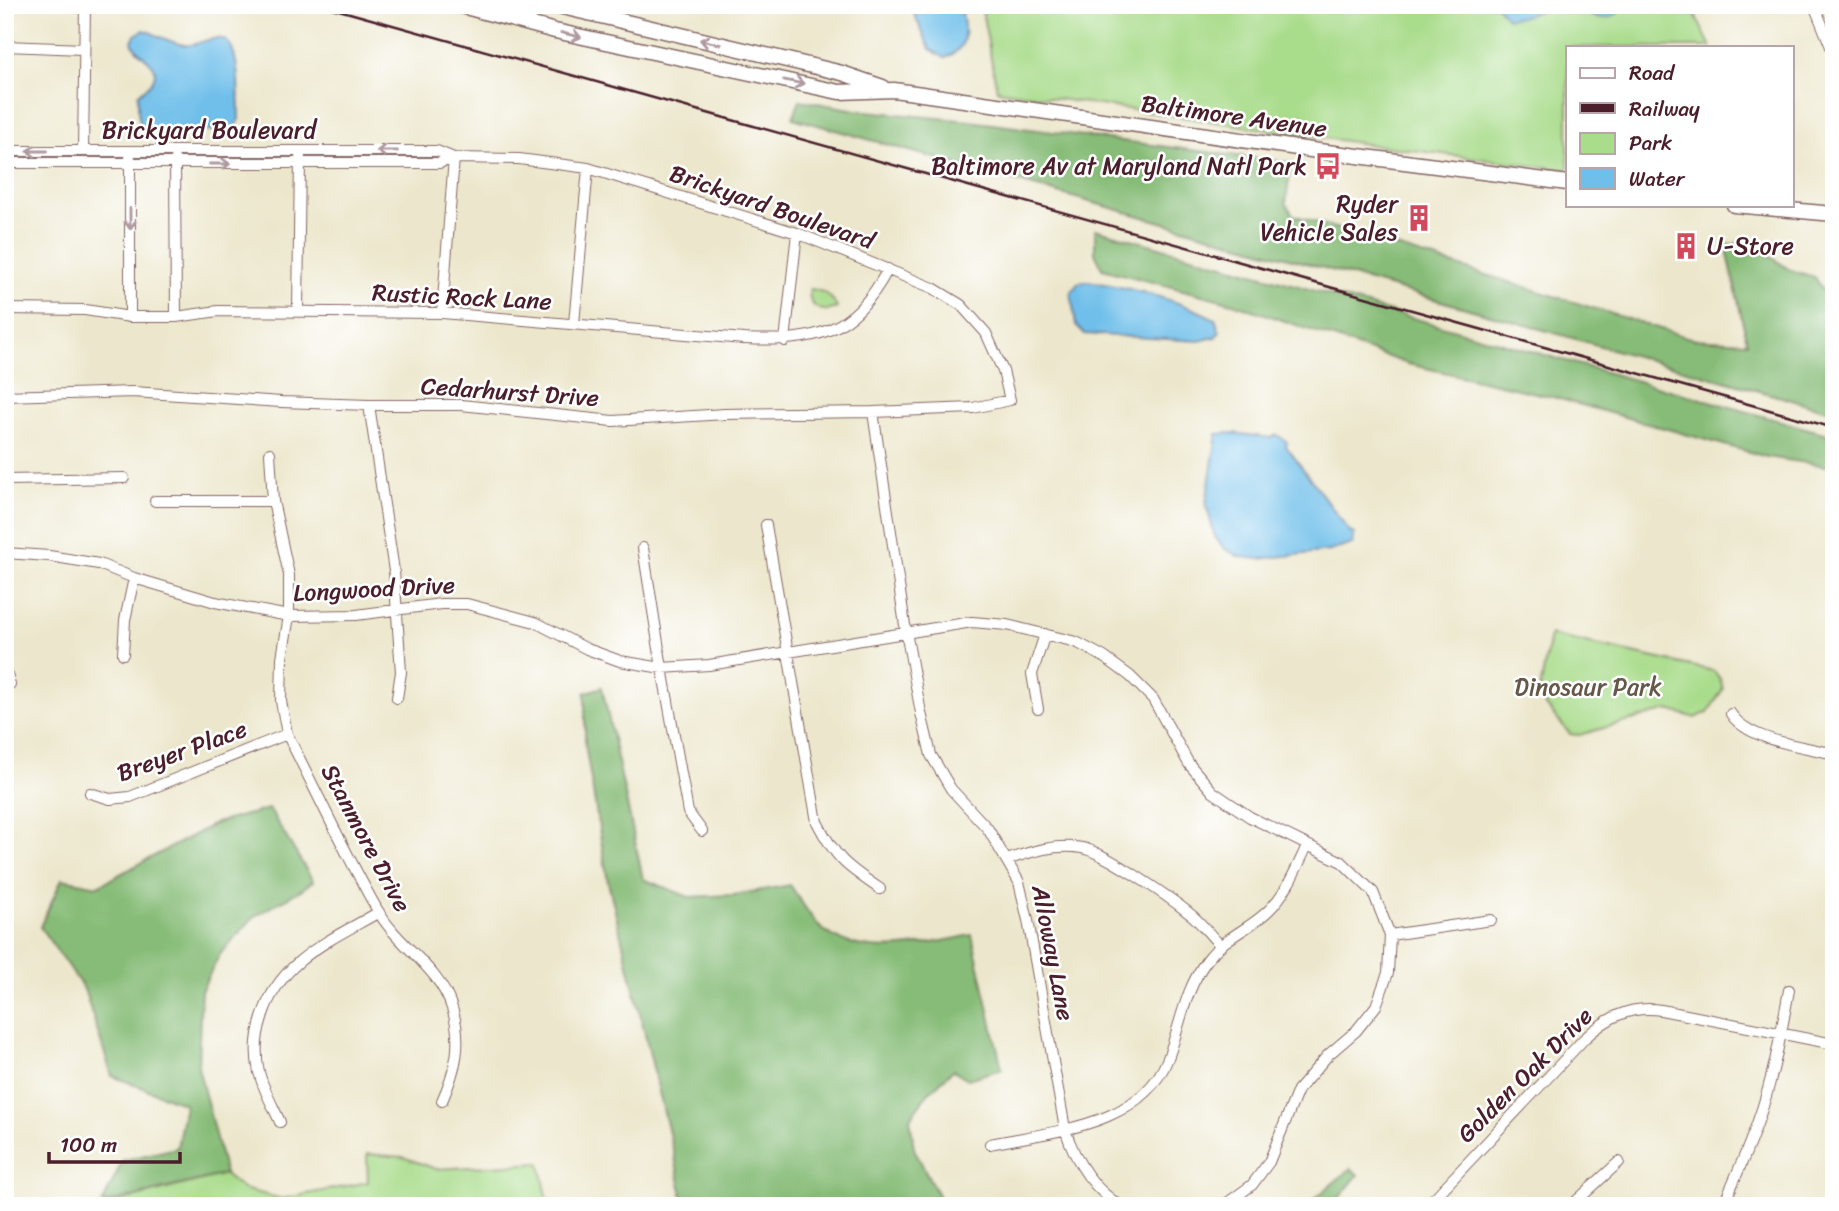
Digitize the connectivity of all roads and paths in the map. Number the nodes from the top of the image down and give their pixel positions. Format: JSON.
{"nodes":[{"id":1,"x":85,"y":5,"type":"edge"},
{"id":2,"x":458,"y":5,"type":"edge"},
{"id":3,"x":554,"y":5,"type":"edge"},
{"id":4,"x":1814,"y":5,"type":"edge"},
{"id":5,"x":5,"y":47,"type":"edge"},
{"id":6,"x":83,"y":48,"type":"junction"},
{"id":7,"x":1834,"y":54,"type":"edge"},
{"id":8,"x":894,"y":90,"type":"junction"},
{"id":9,"x":5,"y":151,"type":"edge"},
{"id":10,"x":83,"y":151,"type":"junction"},
{"id":11,"x":131,"y":151,"type":"junction"},
{"id":12,"x":175,"y":151,"type":"junction"},
{"id":13,"x":300,"y":151,"type":"junction"},
{"id":14,"x":454,"y":158,"type":"junction"},
{"id":15,"x":5,"y":163,"type":"edge"},
{"id":16,"x":130,"y":164,"type":"junction"},
{"id":17,"x":175,"y":164,"type":"junction"},
{"id":18,"x":300,"y":164,"type":"junction"},
{"id":19,"x":588,"y":168,"type":"junction"},
{"id":20,"x":1566,"y":183,"type":"edge"},
{"id":21,"x":1745,"y":206,"type":"edge"},
{"id":22,"x":1834,"y":214,"type":"edge"},
{"id":23,"x":797,"y":233,"type":"junction"},
{"id":24,"x":888,"y":270,"type":"junction"},
{"id":25,"x":5,"y":309,"type":"edge"},
{"id":26,"x":298,"y":311,"type":"junction"},
{"id":27,"x":442,"y":313,"type":"junction"},
{"id":28,"x":130,"y":317,"type":"junction"},
{"id":29,"x":176,"y":317,"type":"junction"},
{"id":30,"x":573,"y":324,"type":"junction"},
{"id":31,"x":785,"y":341,"type":"junction"},
{"id":32,"x":5,"y":396,"type":"edge"},
{"id":33,"x":1010,"y":400,"type":"joint"},
{"id":34,"x":369,"y":405,"type":"junction"},
{"id":35,"x":873,"y":412,"type":"junction"},
{"id":36,"x":270,"y":453,"type":"dead end"},
{"id":37,"x":124,"y":478,"type":"dead end"},
{"id":38,"x":5,"y":480,"type":"edge"},
{"id":39,"x":5,"y":498,"type":"edge"},
{"id":40,"x":155,"y":500,"type":"dead end"},
{"id":41,"x":272,"y":501,"type":"junction"},
{"id":42,"x":5,"y":513,"type":"edge"},
{"id":43,"x":766,"y":525,"type":"dead end"},
{"id":44,"x":643,"y":548,"type":"dead end"},
{"id":45,"x":5,"y":553,"type":"edge"},
{"id":46,"x":134,"y":578,"type":"junction"},
{"id":47,"x":396,"y":610,"type":"junction"},
{"id":48,"x":289,"y":616,"type":"junction"},
{"id":49,"x":906,"y":632,"type":"junction"},
{"id":50,"x":1045,"y":634,"type":"junction"},
{"id":51,"x":786,"y":652,"type":"junction"},
{"id":52,"x":123,"y":654,"type":"dead end"},
{"id":53,"x":5,"y":666,"type":"edge"},
{"id":54,"x":662,"y":668,"type":"junction"},
{"id":55,"x":10,"y":684,"type":"dead end"},
{"id":56,"x":397,"y":698,"type":"dead end"},
{"id":57,"x":1038,"y":709,"type":"dead end"},
{"id":58,"x":1731,"y":714,"type":"dead end"},
{"id":59,"x":287,"y":734,"type":"junction"},
{"id":60,"x":1834,"y":754,"type":"edge"},
{"id":61,"x":90,"y":793,"type":"dead end"},
{"id":62,"x":702,"y":831,"type":"dead end"},
{"id":63,"x":1307,"y":846,"type":"junction"},
{"id":64,"x":1007,"y":860,"type":"junction"},
{"id":65,"x":880,"y":889,"type":"dead end"},
{"id":66,"x":379,"y":912,"type":"junction"},
{"id":67,"x":1490,"y":920,"type":"dead end"},
{"id":68,"x":1390,"y":935,"type":"junction"},
{"id":69,"x":1219,"y":944,"type":"junction"},
{"id":70,"x":1789,"y":990,"type":"dead end"},
{"id":71,"x":1782,"y":1033,"type":"junction"},
{"id":72,"x":1834,"y":1044,"type":"edge"},
{"id":73,"x":442,"y":1101,"type":"dead end"},
{"id":74,"x":280,"y":1122,"type":"dead end"},
{"id":75,"x":1065,"y":1129,"type":"junction"},
{"id":76,"x":990,"y":1144,"type":"dead end"},
{"id":77,"x":1619,"y":1162,"type":"dead end"},
{"id":78,"x":1121,"y":1206,"type":"edge"},
{"id":79,"x":1223,"y":1206,"type":"edge"},
{"id":80,"x":1427,"y":1206,"type":"edge"},
{"id":81,"x":1571,"y":1206,"type":"edge"},
{"id":82,"x":1723,"y":1206,"type":"edge"}],
"edges":[{"from":1,"to":6,"type":"street"},
{"from":2,"to":8,"type":"main road","name":"Baltimore Avenue","one_way":true},
{"from":8,"to":3,"type":"main road","name":"Baltimore Avenue","one_way":true},
{"from":4,"to":7,"type":"street"},
{"from":5,"to":6,"type":"street"},
{"from":6,"to":10,"type":"street"},
{"from":8,"to":20,"type":"main road","name":"Baltimore Avenue"},
{"from":10,"to":9,"type":"street","name":"Brickyard Boulevard","one_way":true},
{"from":10,"to":11,"type":"street","name":"Brickyard Boulevard"},
{"from":11,"to":12,"type":"street","name":"Brickyard Boulevard"},
{"from":11,"to":16,"type":"street"},
{"from":12,"to":13,"type":"street","name":"Brickyard Boulevard"},
{"from":12,"to":17,"type":"street"},
{"from":14,"to":13,"type":"street","name":"Brickyard Boulevard","one_way":true},
{"from":13,"to":18,"type":"street"},
{"from":14,"to":18,"type":"street","name":"Brickyard Boulevard"},
{"from":14,"to":19,"type":"street","name":"Brickyard Boulevard"},
{"from":14,"to":27,"type":"street"},
{"from":15,"to":16,"type":"street","name":"Brickyard Boulevard"},
{"from":16,"to":17,"type":"street","name":"Brickyard Boulevard"},
{"from":16,"to":28,"type":"street","one_way":true},
{"from":17,"to":18,"type":"street","name":"Brickyard Boulevard","one_way":true},
{"from":17,"to":29,"type":"street"},
{"from":18,"to":26,"type":"street"},
{"from":19,"to":23,"type":"street","name":"Brickyard Boulevard"},
{"from":19,"to":30,"type":"street"},
{"from":21,"to":22,"type":"main road"},
{"from":23,"to":24,"type":"street","name":"Brickyard Boulevard"},
{"from":23,"to":31,"type":"street"},
{"from":24,"to":31,"type":"street","name":"Rustic Rock Lane"},
{"from":24,"to":33,"type":"street","name":"Brickyard Boulevard"},
{"from":25,"to":28,"type":"street","name":"Rustic Rock Lane"},
{"from":26,"to":27,"type":"street","name":"Rustic Rock Lane"},
{"from":26,"to":29,"type":"street","name":"Rustic Rock Lane"},
{"from":27,"to":30,"type":"street","name":"Rustic Rock Lane"},
{"from":28,"to":29,"type":"street","name":"Rustic Rock Lane"},
{"from":30,"to":31,"type":"street","name":"Rustic Rock Lane"},
{"from":32,"to":34,"type":"street","name":"Cedarhurst Drive"},
{"from":33,"to":35,"type":"street","name":"Cedarhurst Drive"},
{"from":34,"to":35,"type":"street","name":"Cedarhurst Drive"},
{"from":34,"to":47,"type":"street"},
{"from":35,"to":49,"type":"street","name":"Alloway Lane"},
{"from":36,"to":41,"type":"street","name":"Stanmore Drive"},
{"from":37,"to":38,"type":"street"},
{"from":39,"to":42,"type":"street"},
{"from":40,"to":41,"type":"street"},
{"from":41,"to":48,"type":"street","name":"Stanmore Drive"},
{"from":43,"to":51,"type":"street"},
{"from":44,"to":54,"type":"street"},
{"from":45,"to":46,"type":"street","name":"Longwood Drive"},
{"from":46,"to":48,"type":"street","name":"Longwood Drive"},
{"from":46,"to":52,"type":"street"},
{"from":47,"to":48,"type":"street","name":"Longwood Drive"},
{"from":47,"to":54,"type":"street","name":"Longwood Drive"},
{"from":47,"to":56,"type":"street"},
{"from":48,"to":59,"type":"street","name":"Stanmore Drive"},
{"from":49,"to":50,"type":"street"},
{"from":49,"to":51,"type":"street","name":"Longwood Drive"},
{"from":49,"to":64,"type":"street","name":"Alloway Lane"},
{"from":50,"to":57,"type":"street"},
{"from":50,"to":63,"type":"street"},
{"from":51,"to":54,"type":"street","name":"Longwood Drive"},
{"from":51,"to":65,"type":"street"},
{"from":53,"to":55,"type":"street"},
{"from":54,"to":62,"type":"street"},
{"from":58,"to":60,"type":"street"},
{"from":59,"to":61,"type":"street","name":"Breyer Place"},
{"from":59,"to":66,"type":"street","name":"Stanmore Drive"},
{"from":63,"to":68,"type":"street"},
{"from":63,"to":69,"type":"street"},
{"from":64,"to":69,"type":"street"},
{"from":64,"to":75,"type":"street","name":"Alloway Lane"},
{"from":66,"to":73,"type":"street","name":"Stanmore Drive"},
{"from":66,"to":74,"type":"street"},
{"from":67,"to":68,"type":"street"},
{"from":68,"to":79,"type":"street"},
{"from":69,"to":75,"type":"street"},
{"from":70,"to":71,"type":"street"},
{"from":71,"to":72,"type":"street","name":"Golden Oak Drive"},
{"from":71,"to":80,"type":"street","name":"Golden Oak Drive"},
{"from":71,"to":82,"type":"street"},
{"from":75,"to":76,"type":"street"},
{"from":75,"to":78,"type":"street","name":"Alloway Lane"},
{"from":77,"to":81,"type":"street"}]}
